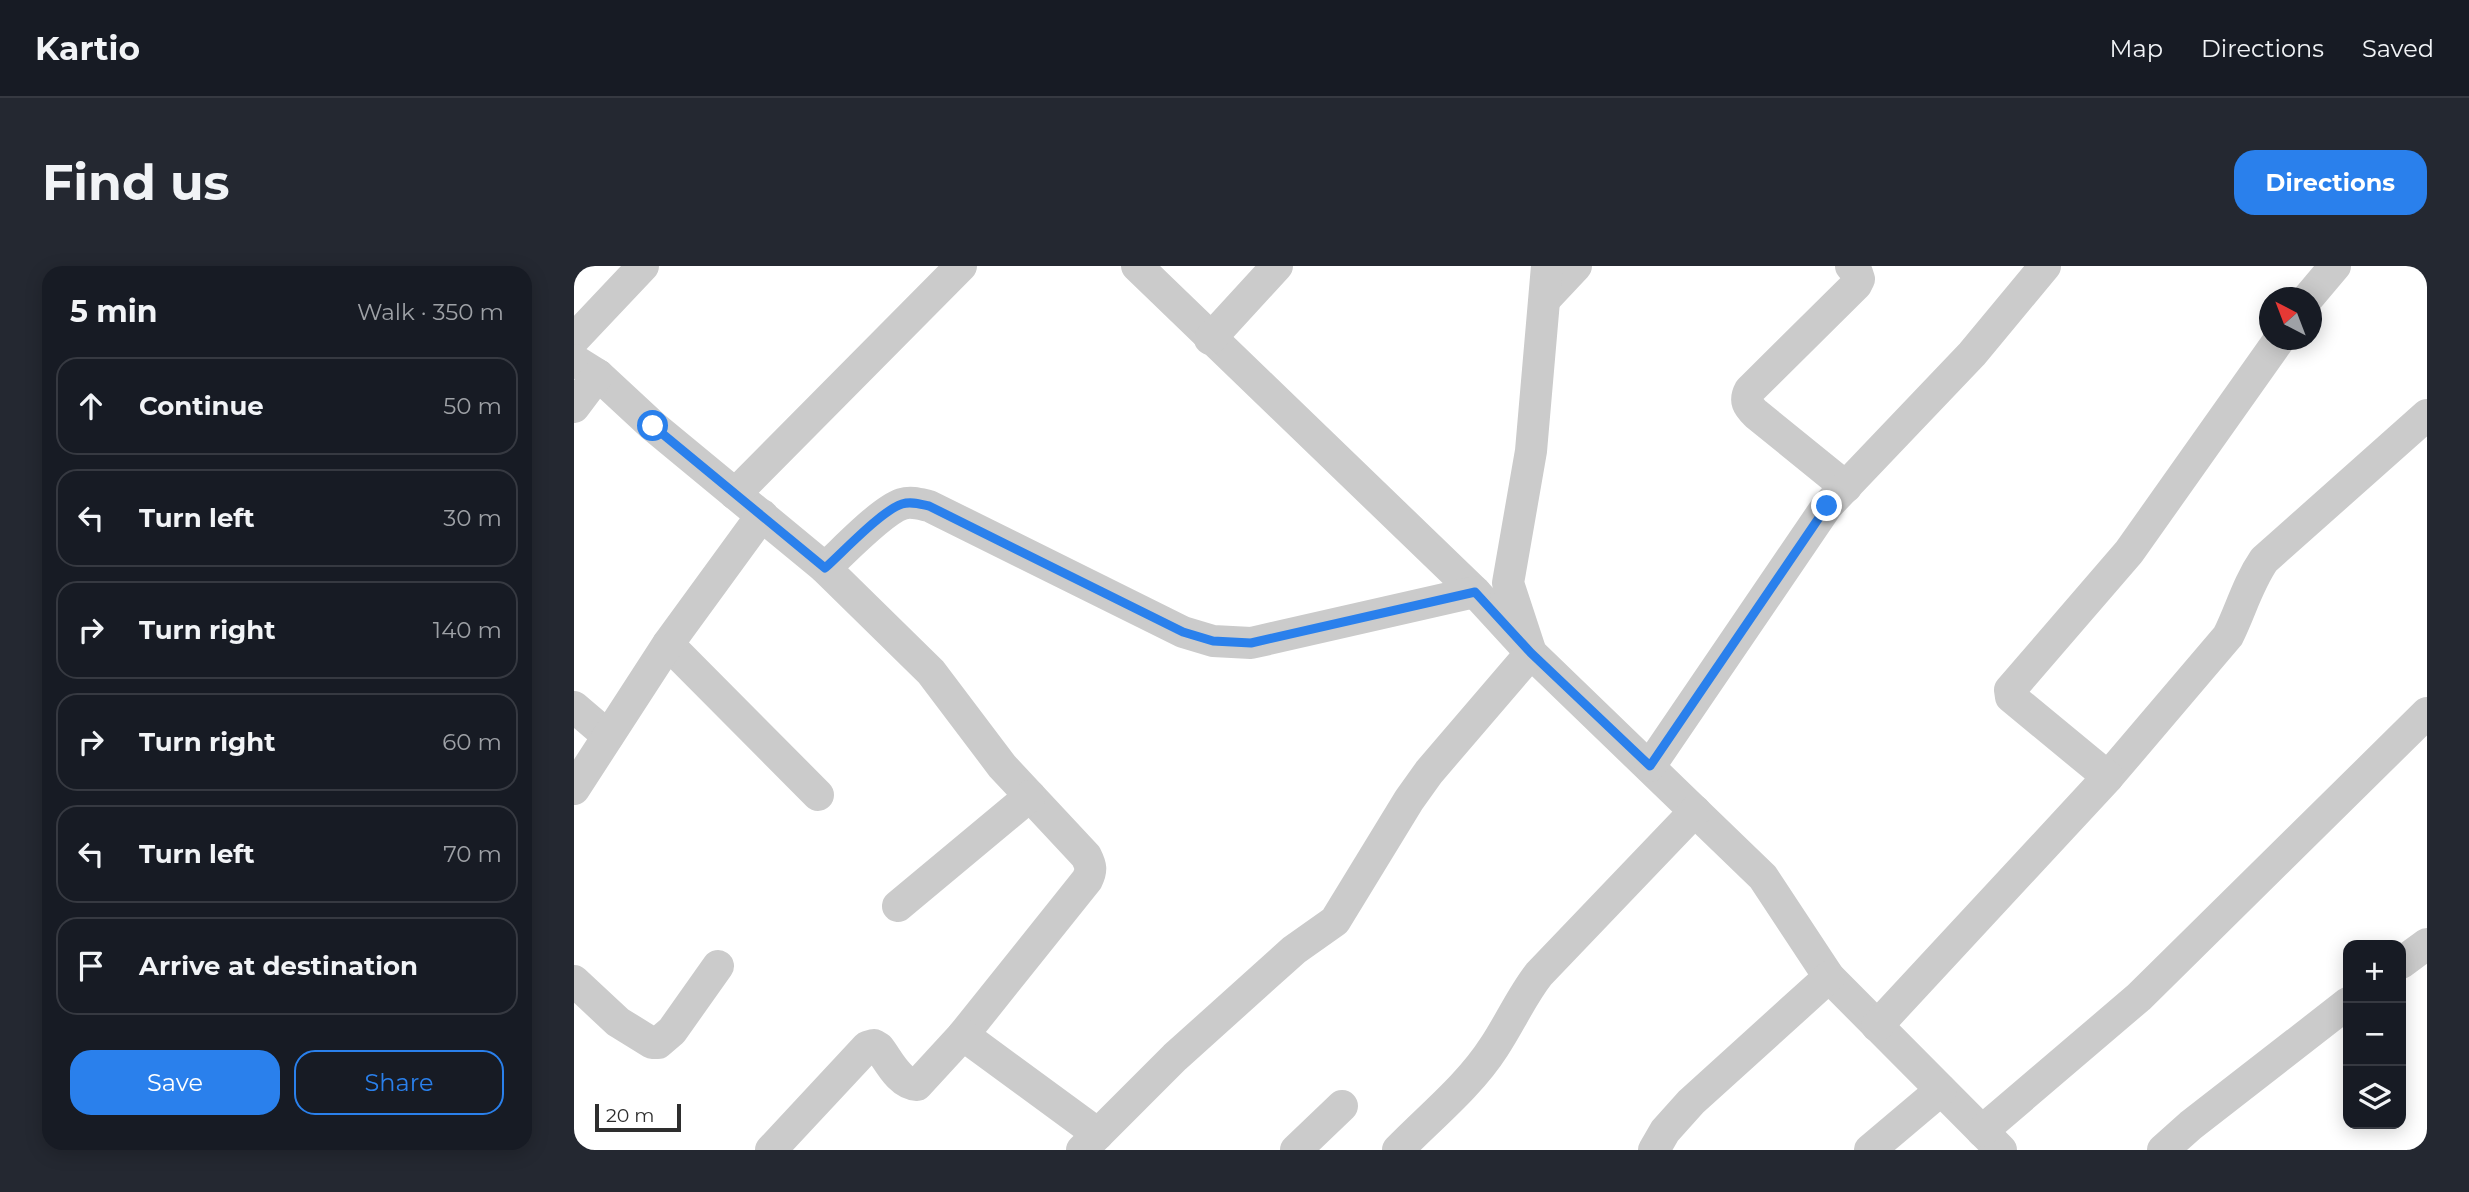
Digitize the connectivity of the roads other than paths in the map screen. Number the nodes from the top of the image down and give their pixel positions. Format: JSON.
{"nodes":[{"id":1,"x":643,"y":266,"type":"edge"},
{"id":2,"x":961,"y":266,"type":"edge"},
{"id":3,"x":1137,"y":266,"type":"edge"},
{"id":4,"x":1277,"y":266,"type":"edge"},
{"id":5,"x":1547,"y":266,"type":"edge"},
{"id":6,"x":1576,"y":266,"type":"edge"},
{"id":7,"x":1851,"y":266,"type":"edge"},
{"id":8,"x":2045,"y":266,"type":"edge"},
{"id":9,"x":2336,"y":266,"type":"edge"},
{"id":10,"x":2318,"y":287,"type":"edge"},
{"id":11,"x":1545,"y":299,"type":"junction"},
{"id":12,"x":574,"y":339,"type":"edge"},
{"id":13,"x":1210,"y":339,"type":"junction"},
{"id":14,"x":2272,"y":350,"type":"edge"},
{"id":15,"x":586,"y":367,"type":"edge"},
{"id":16,"x":574,"y":407,"type":"edge"},
{"id":17,"x":2427,"y":415,"type":"edge"},
{"id":18,"x":1846,"y":487,"type":"junction"},
{"id":19,"x":735,"y":494,"type":"junction"},
{"id":20,"x":762,"y":514,"type":"junction"},
{"id":21,"x":825,"y":568,"type":"junction"},
{"id":22,"x":1475,"y":592,"type":"junction"},
{"id":23,"x":668,"y":644,"type":"junction"},
{"id":24,"x":1531,"y":653,"type":"junction"},
{"id":25,"x":574,"y":707,"type":"edge"},
{"id":26,"x":2427,"y":712,"type":"edge"},
{"id":27,"x":608,"y":736,"type":"junction"},
{"id":28,"x":1650,"y":766,"type":"junction"},
{"id":29,"x":2108,"y":777,"type":"junction"},
{"id":30,"x":574,"y":789,"type":"edge"},
{"id":31,"x":818,"y":795,"type":"dead end"},
{"id":32,"x":1030,"y":796,"type":"junction"},
{"id":33,"x":1695,"y":811,"type":"junction"},
{"id":34,"x":898,"y":906,"type":"dead end"},
{"id":35,"x":2427,"y":944,"type":"edge"},
{"id":36,"x":2406,"y":959,"type":"edge"},
{"id":37,"x":718,"y":966,"type":"dead end"},
{"id":38,"x":1829,"y":977,"type":"junction"},
{"id":39,"x":574,"y":981,"type":"edge"},
{"id":40,"x":2343,"y":1007,"type":"edge"},
{"id":41,"x":1877,"y":1026,"type":"junction"},
{"id":42,"x":963,"y":1035,"type":"junction"},
{"id":43,"x":1941,"y":1090,"type":"junction"},
{"id":44,"x":1342,"y":1106,"type":"dead end"},
{"id":45,"x":1992,"y":1140,"type":"edge"},
{"id":46,"x":1090,"y":1142,"type":"edge"},
{"id":47,"x":771,"y":1150,"type":"edge"},
{"id":48,"x":1296,"y":1150,"type":"edge"},
{"id":49,"x":1398,"y":1150,"type":"edge"},
{"id":50,"x":1654,"y":1150,"type":"edge"},
{"id":51,"x":1870,"y":1150,"type":"edge"},
{"id":52,"x":2162,"y":1150,"type":"edge"}],
"edges":[{"from":1,"to":12,"type":"street"},
{"from":2,"to":19,"type":"street"},
{"from":3,"to":13,"type":"street"},
{"from":4,"to":13,"type":"street"},
{"from":5,"to":11,"type":"street"},
{"from":6,"to":11,"type":"street"},
{"from":7,"to":18,"type":"street"},
{"from":8,"to":18,"type":"street"},
{"from":9,"to":10,"type":"street"},
{"from":11,"to":24,"type":"street"},
{"from":13,"to":22,"type":"street"},
{"from":14,"to":29,"type":"street"},
{"from":15,"to":16,"type":"street"},
{"from":15,"to":19,"type":"street"},
{"from":17,"to":29,"type":"street"},
{"from":18,"to":28,"type":"street"},
{"from":19,"to":20,"type":"street"},
{"from":20,"to":21,"type":"street"},
{"from":20,"to":23,"type":"street"},
{"from":21,"to":22,"type":"street"},
{"from":21,"to":32,"type":"street"},
{"from":22,"to":24,"type":"street"},
{"from":23,"to":27,"type":"street"},
{"from":23,"to":31,"type":"street"},
{"from":24,"to":28,"type":"street"},
{"from":24,"to":46,"type":"street"},
{"from":25,"to":27,"type":"street"},
{"from":26,"to":45,"type":"street"},
{"from":27,"to":30,"type":"street"},
{"from":28,"to":33,"type":"street"},
{"from":29,"to":41,"type":"street"},
{"from":32,"to":34,"type":"street"},
{"from":32,"to":42,"type":"street"},
{"from":33,"to":38,"type":"street"},
{"from":33,"to":49,"type":"street"},
{"from":35,"to":36,"type":"street"},
{"from":37,"to":39,"type":"street"},
{"from":38,"to":41,"type":"street"},
{"from":38,"to":50,"type":"street"},
{"from":40,"to":52,"type":"street"},
{"from":41,"to":43,"type":"street"},
{"from":42,"to":46,"type":"street"},
{"from":42,"to":47,"type":"street"},
{"from":43,"to":45,"type":"street"},
{"from":43,"to":51,"type":"street"},
{"from":44,"to":48,"type":"street"}]}
